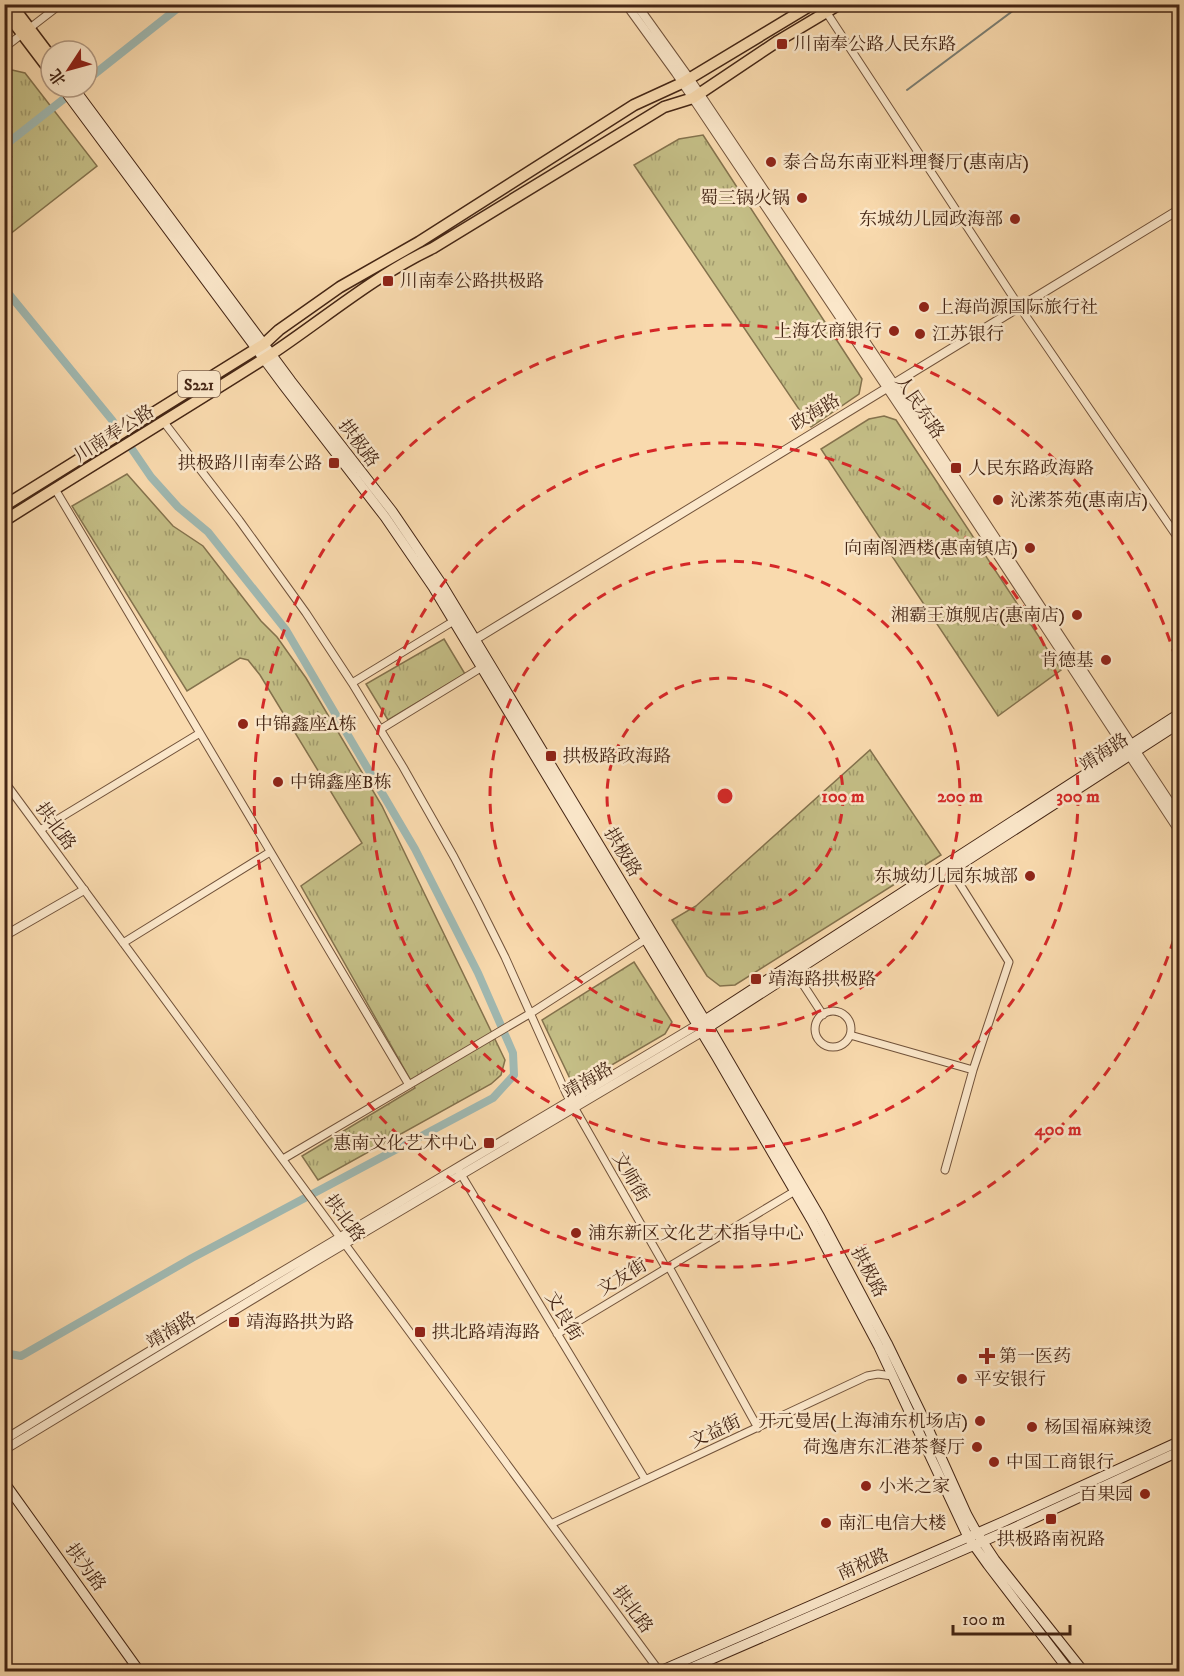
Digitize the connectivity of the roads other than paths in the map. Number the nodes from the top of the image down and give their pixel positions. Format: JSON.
{"nodes":[{"id":1,"x":11,"y":4,"type":"edge"},
{"id":2,"x":61,"y":4,"type":"edge"},
{"id":3,"x":626,"y":4,"type":"edge"},
{"id":4,"x":636,"y":4,"type":"edge"},
{"id":5,"x":813,"y":4,"type":"edge"},
{"id":6,"x":840,"y":4,"type":"edge"},
{"id":7,"x":824,"y":9,"type":"edge"},
{"id":8,"x":4,"y":10,"type":"edge"},
{"id":9,"x":26,"y":31,"type":"junction"},
{"id":10,"x":39,"y":45,"type":"edge"},
{"id":11,"x":4,"y":48,"type":"edge"},
{"id":12,"x":39,"y":52,"type":"edge"},
{"id":13,"x":686,"y":81,"type":"junction"},
{"id":14,"x":696,"y":96,"type":"junction"},
{"id":15,"x":74,"y":99,"type":"edge"},
{"id":16,"x":79,"y":99,"type":"edge"},
{"id":17,"x":83,"y":108,"type":"junction"},
{"id":18,"x":1179,"y":209,"type":"edge"},
{"id":19,"x":1019,"y":306,"type":"junction"},
{"id":20,"x":260,"y":346,"type":"junction"},
{"id":21,"x":267,"y":356,"type":"junction"},
{"id":22,"x":890,"y":386,"type":"junction"},
{"id":23,"x":164,"y":421,"type":"junction"},
{"id":24,"x":55,"y":489,"type":"junction"},
{"id":25,"x":4,"y":506,"type":"edge"},
{"id":26,"x":4,"y":521,"type":"edge"},
{"id":27,"x":1176,"y":529,"type":"edge"},
{"id":28,"x":1179,"y":541,"type":"edge"},
{"id":29,"x":458,"y":618,"type":"junction"},
{"id":30,"x":472,"y":641,"type":"junction"},
{"id":31,"x":486,"y":665,"type":"junction"},
{"id":32,"x":352,"y":683,"type":"junction"},
{"id":33,"x":1179,"y":713,"type":"edge"},
{"id":34,"x":1179,"y":723,"type":"edge"},
{"id":35,"x":381,"y":729,"type":"junction"},
{"id":36,"x":200,"y":733,"type":"junction"},
{"id":37,"x":1130,"y":750,"type":"junction"},
{"id":38,"x":4,"y":782,"type":"edge"},
{"id":39,"x":1179,"y":818,"type":"edge"},
{"id":40,"x":40,"y":830,"type":"junction"},
{"id":41,"x":1179,"y":832,"type":"edge"},
{"id":42,"x":270,"y":852,"type":"junction"},
{"id":43,"x":950,"y":867,"type":"junction"},
{"id":44,"x":84,"y":890,"type":"junction"},
{"id":45,"x":4,"y":936,"type":"edge"},
{"id":46,"x":646,"y":939,"type":"junction"},
{"id":47,"x":123,"y":943,"type":"junction"},
{"id":48,"x":792,"y":969,"type":"junction"},
{"id":49,"x":531,"y":1013,"type":"junction"},
{"id":50,"x":823,"y":1015,"type":"junction"},
{"id":51,"x":703,"y":1026,"type":"junction"},
{"id":52,"x":849,"y":1035,"type":"junction"},
{"id":53,"x":973,"y":1070,"type":"junction"},
{"id":54,"x":409,"y":1085,"type":"junction"},
{"id":55,"x":572,"y":1104,"type":"junction"},
{"id":56,"x":283,"y":1160,"type":"junction"},
{"id":57,"x":945,"y":1170,"type":"dead end"},
{"id":58,"x":460,"y":1171,"type":"junction"},
{"id":59,"x":795,"y":1191,"type":"junction"},
{"id":60,"x":343,"y":1240,"type":"junction"},
{"id":61,"x":668,"y":1268,"type":"junction"},
{"id":62,"x":557,"y":1334,"type":"junction"},
{"id":63,"x":892,"y":1376,"type":"junction"},
{"id":64,"x":758,"y":1428,"type":"junction"},
{"id":65,"x":4,"y":1440,"type":"edge"},
{"id":66,"x":1179,"y":1441,"type":"edge"},
{"id":67,"x":4,"y":1450,"type":"edge"},
{"id":68,"x":1179,"y":1451,"type":"edge"},
{"id":69,"x":645,"y":1479,"type":"junction"},
{"id":70,"x":4,"y":1482,"type":"edge"},
{"id":71,"x":551,"y":1524,"type":"junction"},
{"id":72,"x":975,"y":1539,"type":"junction"},
{"id":73,"x":140,"y":1671,"type":"edge"},
{"id":74,"x":659,"y":1671,"type":"edge"},
{"id":75,"x":682,"y":1671,"type":"edge"},
{"id":76,"x":1070,"y":1671,"type":"edge"},
{"id":77,"x":1084,"y":1671,"type":"edge"}],
"edges":[{"from":1,"to":9,"type":"main road"},
{"from":2,"to":9,"type":"street"},
{"from":3,"to":13,"type":"street","name":"人民东路"},
{"from":4,"to":13,"type":"street","name":"人民东路"},
{"from":5,"to":13,"type":"main road","name":"川南奉公路"},
{"from":6,"to":7,"type":"main road","name":"川南奉公路"},
{"from":7,"to":14,"type":"main road","name":"川南奉公路"},
{"from":7,"to":19,"type":"street"},
{"from":8,"to":9,"type":"main road"},
{"from":9,"to":10,"type":"main road"},
{"from":9,"to":11,"type":"street"},
{"from":9,"to":12,"type":"main road"},
{"from":13,"to":14,"type":"street","name":"人民东路"},
{"from":13,"to":20,"type":"main road","name":"川南奉公路"},
{"from":14,"to":21,"type":"main road","name":"川南奉公路"},
{"from":14,"to":22,"type":"street","name":"人民东路"},
{"from":15,"to":17,"type":"main road","name":"拱极路"},
{"from":16,"to":17,"type":"main road","name":"拱极路"},
{"from":17,"to":20,"type":"main road","name":"拱极路"},
{"from":18,"to":19,"type":"street","name":"政海路"},
{"from":19,"to":22,"type":"street","name":"政海路"},
{"from":19,"to":27,"type":"street"},
{"from":20,"to":21,"type":"main road","name":"拱极路"},
{"from":20,"to":25,"type":"main road","name":"川南奉公路","number":"S221"},
{"from":21,"to":23,"type":"main road","name":"川南奉公路","number":"S221"},
{"from":21,"to":29,"type":"main road","name":"拱极路"},
{"from":22,"to":30,"type":"street","name":"政海路"},
{"from":22,"to":37,"type":"street","name":"人民东路"},
{"from":23,"to":24,"type":"main road","name":"川南奉公路","number":"S221"},
{"from":23,"to":32,"type":"street","name":"文师街"},
{"from":24,"to":26,"type":"main road","name":"川南奉公路","number":"S221"},
{"from":24,"to":36,"type":"street"},
{"from":27,"to":28,"type":"street"},
{"from":29,"to":30,"type":"main road","name":"拱极路"},
{"from":29,"to":32,"type":"street"},
{"from":30,"to":31,"type":"main road","name":"拱极路"},
{"from":31,"to":35,"type":"street"},
{"from":31,"to":46,"type":"main road","name":"拱极路"},
{"from":31,"to":51,"type":"main road","name":"拱极路"},
{"from":32,"to":35,"type":"street","name":"文师街"},
{"from":33,"to":37,"type":"main road","name":"靖海路"},
{"from":34,"to":37,"type":"main road","name":"靖海路"},
{"from":35,"to":49,"type":"street","name":"文师街"},
{"from":36,"to":40,"type":"street"},
{"from":36,"to":42,"type":"street"},
{"from":37,"to":39,"type":"street","name":"人民东路"},
{"from":37,"to":41,"type":"street","name":"人民东路"},
{"from":37,"to":43,"type":"main road","name":"靖海路"},
{"from":38,"to":40,"type":"street","name":"拱北路"},
{"from":40,"to":44,"type":"street","name":"拱北路"},
{"from":42,"to":47,"type":"street"},
{"from":42,"to":54,"type":"street"},
{"from":43,"to":48,"type":"main road","name":"靖海路"},
{"from":43,"to":53,"type":"street"},
{"from":44,"to":45,"type":"street"},
{"from":44,"to":47,"type":"street","name":"拱北路"},
{"from":46,"to":49,"type":"street"},
{"from":46,"to":51,"type":"main road","name":"拱极路"},
{"from":47,"to":56,"type":"street","name":"拱北路"},
{"from":48,"to":50,"type":"street"},
{"from":48,"to":51,"type":"main road","name":"靖海路"},
{"from":49,"to":54,"type":"street"},
{"from":49,"to":55,"type":"street","name":"文师街"},
{"from":50,"to":52,"type":"street"},
{"from":50,"to":52,"type":"street"},
{"from":51,"to":55,"type":"street","name":"靖海路"},
{"from":51,"to":59,"type":"main road","name":"拱极路"},
{"from":51,"to":72,"type":"main road","name":"拱极路"},
{"from":52,"to":53,"type":"street"},
{"from":53,"to":57,"type":"street"},
{"from":54,"to":56,"type":"street"},
{"from":55,"to":58,"type":"street","name":"靖海路"},
{"from":55,"to":61,"type":"street","name":"文师街"},
{"from":56,"to":60,"type":"street","name":"拱北路"},
{"from":58,"to":60,"type":"street","name":"靖海路"},
{"from":58,"to":62,"type":"street","name":"文良街"},
{"from":59,"to":61,"type":"street","name":"文友街"},
{"from":59,"to":63,"type":"main road","name":"拱极路"},
{"from":60,"to":65,"type":"street","name":"靖海路"},
{"from":60,"to":67,"type":"street","name":"靖海路"},
{"from":60,"to":71,"type":"street","name":"拱北路"},
{"from":61,"to":62,"type":"street","name":"文友街"},
{"from":61,"to":64,"type":"street","name":"文师街"},
{"from":62,"to":69,"type":"street","name":"文良街"},
{"from":63,"to":64,"type":"street","name":"文益街"},
{"from":63,"to":72,"type":"main road","name":"拱极路"},
{"from":64,"to":69,"type":"street","name":"文益街"},
{"from":66,"to":72,"type":"main road","name":"南祝路"},
{"from":68,"to":72,"type":"main road","name":"南祝路"},
{"from":69,"to":71,"type":"street","name":"文益街"},
{"from":70,"to":73,"type":"main road","name":"拱为路"},
{"from":71,"to":74,"type":"street","name":"拱北路"},
{"from":72,"to":74,"type":"main road","name":"南祝路"},
{"from":72,"to":75,"type":"main road","name":"南祝路"},
{"from":72,"to":76,"type":"main road","name":"拱极路"},
{"from":72,"to":77,"type":"main road","name":"拱极路"}]}
